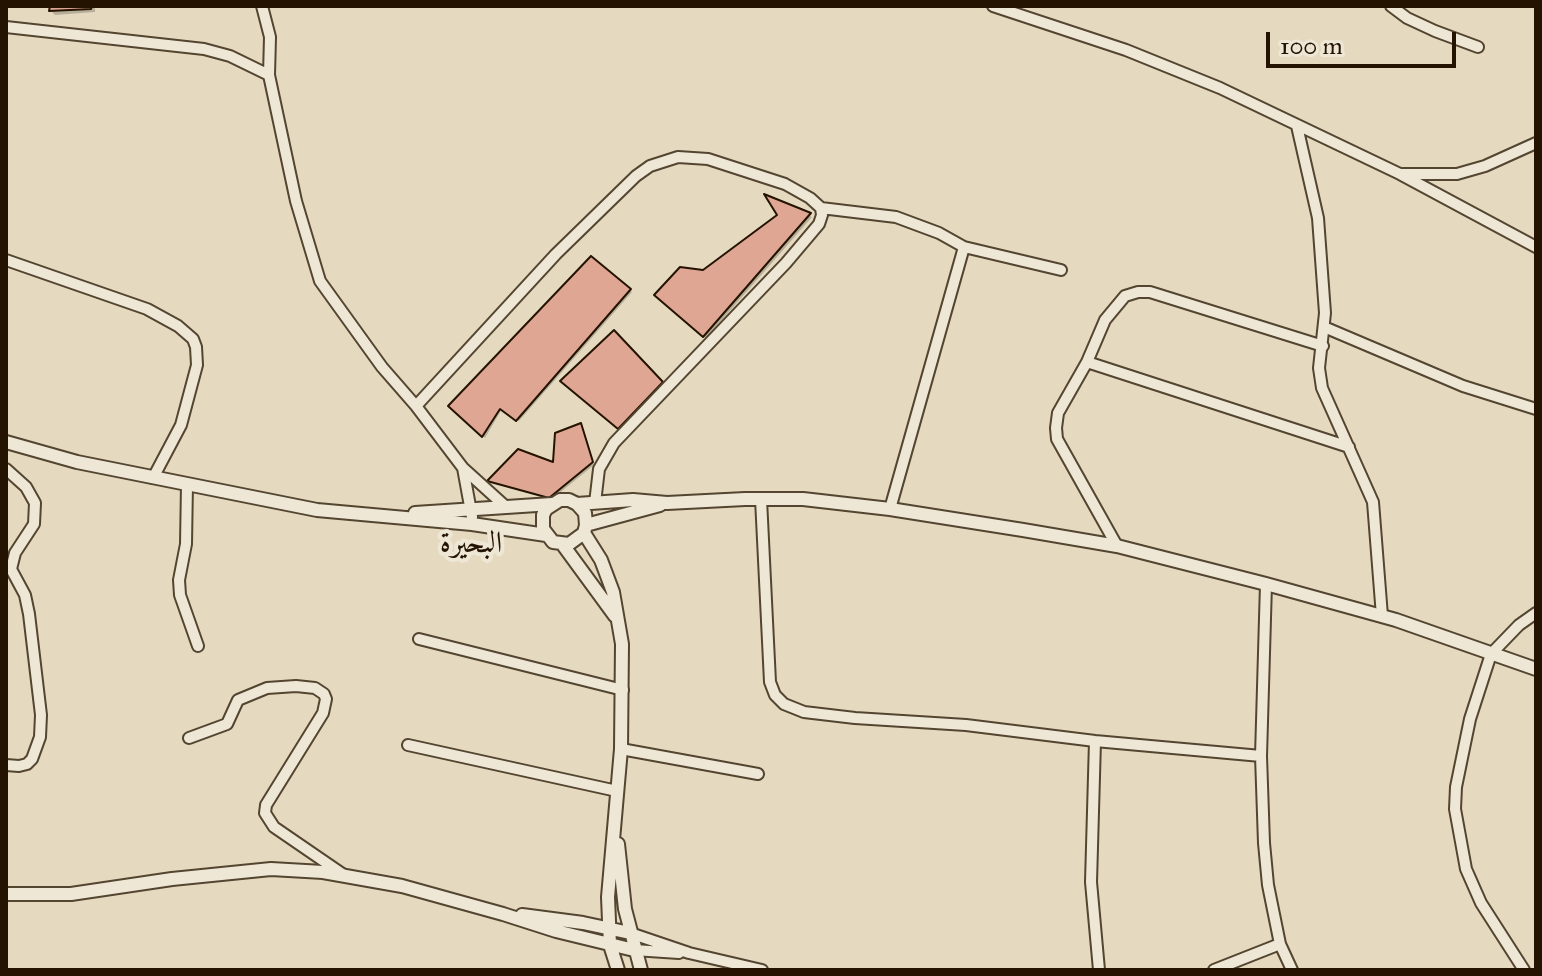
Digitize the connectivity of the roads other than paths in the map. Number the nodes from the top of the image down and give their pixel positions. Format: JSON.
{"nodes":[{"id":1,"x":262,"y":6,"type":"edge"},
{"id":2,"x":993,"y":6,"type":"edge"},
{"id":3,"x":1391,"y":6,"type":"edge"},
{"id":4,"x":1011,"y":9,"type":"edge"},
{"id":5,"x":6,"y":27,"type":"edge"},
{"id":6,"x":1478,"y":47,"type":"dead end"},
{"id":7,"x":269,"y":75,"type":"junction"},
{"id":8,"x":1297,"y":126,"type":"junction"},
{"id":9,"x":1536,"y":143,"type":"edge"},
{"id":10,"x":1400,"y":174,"type":"junction"},
{"id":11,"x":821,"y":208,"type":"junction"},
{"id":12,"x":964,"y":247,"type":"junction"},
{"id":13,"x":1536,"y":247,"type":"edge"},
{"id":14,"x":6,"y":260,"type":"edge"},
{"id":15,"x":1061,"y":270,"type":"dead end"},
{"id":16,"x":1324,"y":327,"type":"junction"},
{"id":17,"x":1323,"y":346,"type":"junction"},
{"id":18,"x":1087,"y":362,"type":"junction"},
{"id":19,"x":416,"y":406,"type":"junction"},
{"id":20,"x":1536,"y":409,"type":"edge"},
{"id":21,"x":6,"y":442,"type":"edge"},
{"id":22,"x":1349,"y":447,"type":"junction"},
{"id":23,"x":463,"y":468,"type":"junction"},
{"id":24,"x":6,"y":469,"type":"edge"},
{"id":25,"x":153,"y":478,"type":"junction"},
{"id":26,"x":187,"y":484,"type":"junction"},
{"id":27,"x":761,"y":499,"type":"junction"},
{"id":28,"x":595,"y":503,"type":"junction"},
{"id":29,"x":667,"y":503,"type":"junction"},
{"id":30,"x":552,"y":504,"type":"junction"},
{"id":31,"x":577,"y":504,"type":"junction"},
{"id":32,"x":505,"y":506,"type":"junction"},
{"id":33,"x":471,"y":509,"type":"junction"},
{"id":34,"x":890,"y":509,"type":"junction"},
{"id":35,"x":380,"y":515,"type":"junction"},
{"id":36,"x":472,"y":524,"type":"junction"},
{"id":37,"x":585,"y":529,"type":"junction"},
{"id":38,"x":546,"y":535,"type":"junction"},
{"id":39,"x":563,"y":545,"type":"junction"},
{"id":40,"x":1117,"y":546,"type":"junction"},
{"id":41,"x":1266,"y":584,"type":"junction"},
{"id":42,"x":1536,"y":613,"type":"edge"},
{"id":43,"x":1382,"y":616,"type":"junction"},
{"id":44,"x":617,"y":619,"type":"junction"},
{"id":45,"x":419,"y":639,"type":"dead end"},
{"id":46,"x":198,"y":646,"type":"dead end"},
{"id":47,"x":1491,"y":654,"type":"junction"},
{"id":48,"x":1536,"y":669,"type":"edge"},
{"id":49,"x":623,"y":690,"type":"junction"},
{"id":50,"x":189,"y":738,"type":"dead end"},
{"id":51,"x":1095,"y":741,"type":"junction"},
{"id":52,"x":408,"y":745,"type":"dead end"},
{"id":53,"x":621,"y":749,"type":"junction"},
{"id":54,"x":1261,"y":756,"type":"junction"},
{"id":55,"x":6,"y":765,"type":"edge"},
{"id":56,"x":758,"y":774,"type":"dead end"},
{"id":57,"x":617,"y":791,"type":"junction"},
{"id":58,"x":615,"y":822,"type":"junction"},
{"id":59,"x":346,"y":876,"type":"junction"},
{"id":60,"x":6,"y":894,"type":"edge"},
{"id":61,"x":503,"y":914,"type":"junction"},
{"id":62,"x":608,"y":928,"type":"junction"},
{"id":63,"x":630,"y":933,"type":"junction"},
{"id":64,"x":1280,"y":944,"type":"junction"},
{"id":65,"x":610,"y":945,"type":"junction"},
{"id":66,"x":634,"y":950,"type":"junction"},
{"id":67,"x":689,"y":953,"type":"junction"},
{"id":68,"x":618,"y":970,"type":"edge"},
{"id":69,"x":641,"y":970,"type":"edge"},
{"id":70,"x":762,"y":970,"type":"edge"},
{"id":71,"x":1099,"y":970,"type":"edge"},
{"id":72,"x":1214,"y":970,"type":"edge"},
{"id":73,"x":1292,"y":970,"type":"edge"},
{"id":74,"x":1524,"y":970,"type":"edge"}],
"edges":[{"from":1,"to":7,"type":"street"},
{"from":2,"to":4,"type":"street"},
{"from":3,"to":6,"type":"street"},
{"from":4,"to":8,"type":"street"},
{"from":5,"to":7,"type":"street"},
{"from":7,"to":19,"type":"street"},
{"from":8,"to":10,"type":"street"},
{"from":8,"to":16,"type":"street"},
{"from":9,"to":10,"type":"street"},
{"from":10,"to":13,"type":"street"},
{"from":11,"to":12,"type":"street"},
{"from":11,"to":19,"type":"street"},
{"from":11,"to":28,"type":"street"},
{"from":12,"to":15,"type":"street"},
{"from":12,"to":34,"type":"street"},
{"from":14,"to":25,"type":"street"},
{"from":16,"to":17,"type":"street"},
{"from":16,"to":20,"type":"street"},
{"from":17,"to":18,"type":"street"},
{"from":17,"to":22,"type":"street"},
{"from":18,"to":22,"type":"street"},
{"from":18,"to":40,"type":"street"},
{"from":19,"to":23,"type":"street"},
{"from":21,"to":25,"type":"street"},
{"from":22,"to":43,"type":"street"},
{"from":23,"to":32,"type":"street"},
{"from":23,"to":33,"type":"street"},
{"from":24,"to":55,"type":"street"},
{"from":25,"to":26,"type":"street"},
{"from":26,"to":35,"type":"street"},
{"from":26,"to":46,"type":"street"},
{"from":27,"to":29,"type":"street"},
{"from":27,"to":34,"type":"street"},
{"from":27,"to":51,"type":"street"},
{"from":28,"to":29,"type":"street"},
{"from":28,"to":31,"type":"street"},
{"from":29,"to":37,"type":"street"},
{"from":30,"to":31,"type":"street"},
{"from":30,"to":32,"type":"street"},
{"from":30,"to":38,"type":"street"},
{"from":31,"to":37,"type":"street"},
{"from":32,"to":33,"type":"street"},
{"from":33,"to":35,"type":"street"},
{"from":33,"to":36,"type":"street"},
{"from":34,"to":40,"type":"street"},
{"from":35,"to":36,"type":"street"},
{"from":36,"to":38,"type":"street"},
{"from":37,"to":39,"type":"street"},
{"from":37,"to":44,"type":"street"},
{"from":38,"to":39,"type":"street"},
{"from":39,"to":44,"type":"street"},
{"from":40,"to":41,"type":"street"},
{"from":41,"to":43,"type":"street"},
{"from":41,"to":54,"type":"street"},
{"from":42,"to":47,"type":"street"},
{"from":43,"to":47,"type":"street"},
{"from":44,"to":49,"type":"street"},
{"from":45,"to":49,"type":"street"},
{"from":47,"to":48,"type":"street"},
{"from":47,"to":74,"type":"street"},
{"from":49,"to":53,"type":"street"},
{"from":50,"to":59,"type":"street"},
{"from":51,"to":54,"type":"street"},
{"from":51,"to":71,"type":"street"},
{"from":52,"to":57,"type":"street"},
{"from":53,"to":56,"type":"street"},
{"from":53,"to":57,"type":"street"},
{"from":54,"to":64,"type":"street"},
{"from":57,"to":58,"type":"street"},
{"from":58,"to":62,"type":"street"},
{"from":58,"to":63,"type":"street"},
{"from":59,"to":60,"type":"street"},
{"from":59,"to":61,"type":"street"},
{"from":61,"to":62,"type":"street"},
{"from":61,"to":65,"type":"street"},
{"from":62,"to":63,"type":"street"},
{"from":62,"to":65,"type":"street"},
{"from":63,"to":66,"type":"street"},
{"from":63,"to":67,"type":"street"},
{"from":64,"to":72,"type":"street"},
{"from":64,"to":73,"type":"street"},
{"from":65,"to":66,"type":"street"},
{"from":65,"to":68,"type":"street"},
{"from":66,"to":67,"type":"street"},
{"from":66,"to":69,"type":"street"},
{"from":67,"to":70,"type":"street"}]}
